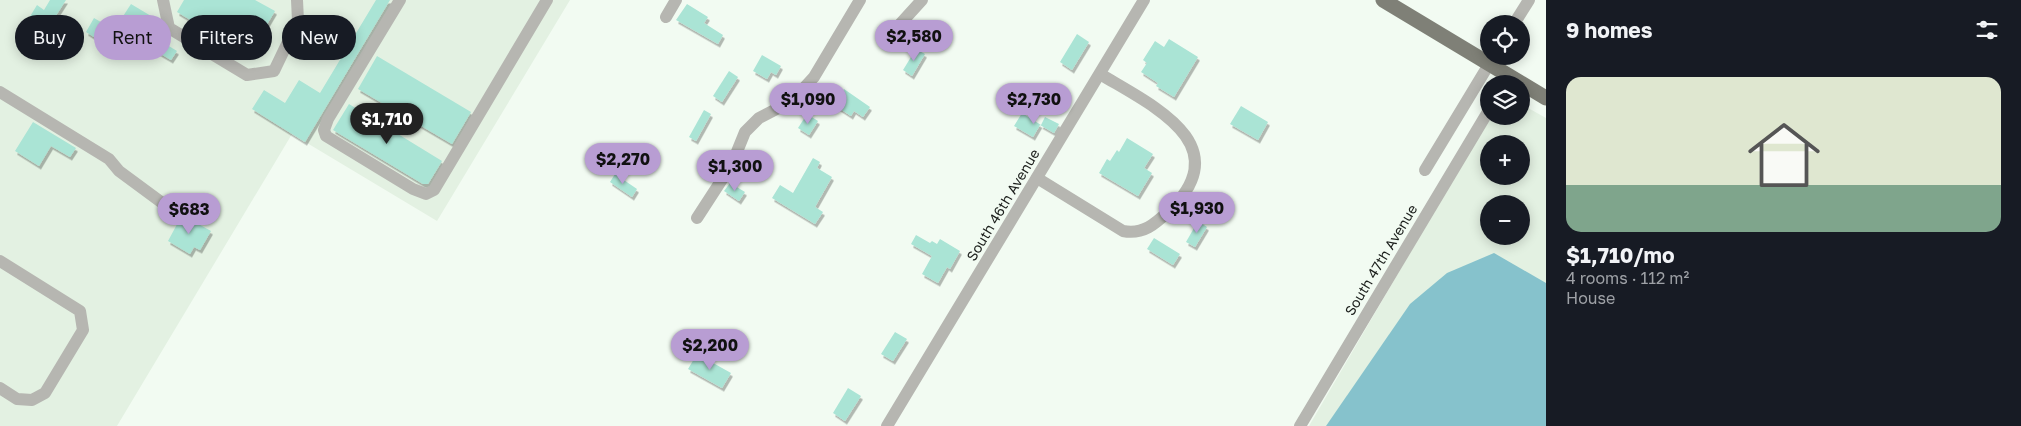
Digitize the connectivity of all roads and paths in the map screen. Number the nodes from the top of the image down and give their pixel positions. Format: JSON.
{"nodes":[{"id":1,"x":164,"y":0,"type":"edge"},
{"id":2,"x":297,"y":0,"type":"edge"},
{"id":3,"x":400,"y":0,"type":"edge"},
{"id":4,"x":547,"y":0,"type":"edge"},
{"id":5,"x":676,"y":0,"type":"edge"},
{"id":6,"x":860,"y":0,"type":"edge"},
{"id":7,"x":922,"y":0,"type":"edge"},
{"id":8,"x":1144,"y":0,"type":"edge"},
{"id":9,"x":1383,"y":0,"type":"edge"},
{"id":10,"x":1529,"y":0,"type":"edge"},
{"id":11,"x":1520,"y":15,"type":"edge"},
{"id":12,"x":666,"y":17,"type":"dead end"},
{"id":13,"x":892,"y":33,"type":"dead end"},
{"id":14,"x":1480,"y":53,"type":"edge"},
{"id":15,"x":1489,"y":65,"type":"edge"},
{"id":16,"x":1100,"y":74,"type":"junction"},
{"id":17,"x":1530,"y":91,"type":"edge"},
{"id":18,"x":0,"y":92,"type":"edge"},
{"id":19,"x":1546,"y":98,"type":"edge"},
{"id":20,"x":1480,"y":125,"type":"edge"},
{"id":21,"x":1425,"y":170,"type":"dead end"},
{"id":22,"x":1037,"y":178,"type":"junction"},
{"id":23,"x":161,"y":202,"type":"dead end"},
{"id":24,"x":697,"y":218,"type":"dead end"},
{"id":25,"x":0,"y":261,"type":"edge"},
{"id":26,"x":0,"y":388,"type":"edge"},
{"id":27,"x":888,"y":426,"type":"edge"},
{"id":28,"x":1300,"y":426,"type":"edge"}],
"edges":[{"from":1,"to":2,"type":"street"},
{"from":3,"to":4,"type":"street"},
{"from":5,"to":12,"type":"street"},
{"from":6,"to":24,"type":"street"},
{"from":7,"to":13,"type":"street"},
{"from":8,"to":16,"type":"street","name":"South 46th Avenue"},
{"from":9,"to":14,"type":"main road"},
{"from":10,"to":11,"type":"street"},
{"from":15,"to":21,"type":"street"},
{"from":16,"to":22,"type":"street","name":"South 46th Avenue"},
{"from":16,"to":22,"type":"street"},
{"from":17,"to":19,"type":"main road"},
{"from":18,"to":23,"type":"street"},
{"from":20,"to":28,"type":"street","name":"South 47th Avenue"},
{"from":22,"to":27,"type":"street","name":"South 46th Avenue"},
{"from":25,"to":26,"type":"street"}]}
